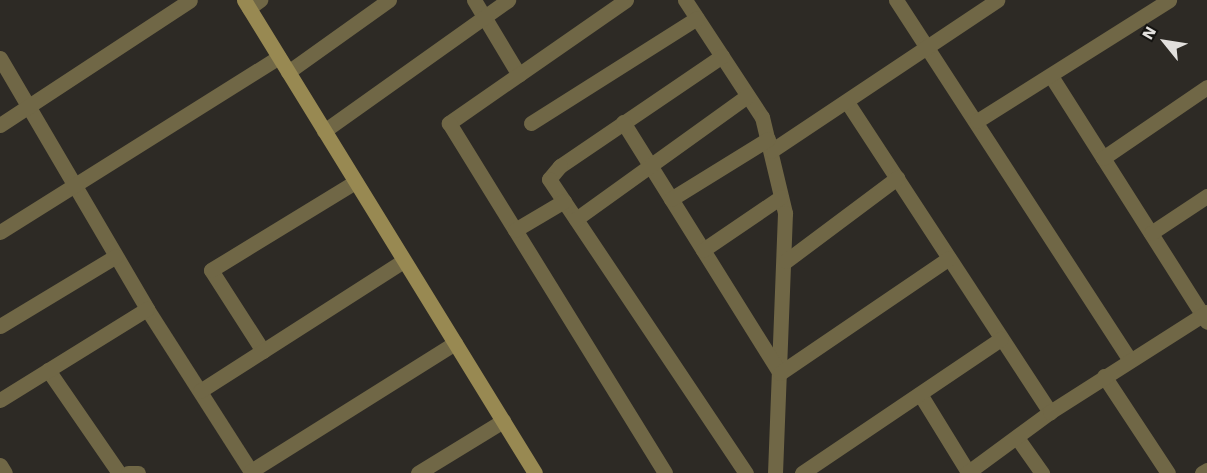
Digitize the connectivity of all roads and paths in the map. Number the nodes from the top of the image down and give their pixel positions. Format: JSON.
{"nodes":[{"id":1,"x":190,"y":0,"type":"edge"},
{"id":2,"x":389,"y":0,"type":"edge"},
{"id":3,"x":474,"y":0,"type":"edge"},
{"id":4,"x":508,"y":0,"type":"edge"},
{"id":5,"x":626,"y":0,"type":"edge"},
{"id":6,"x":685,"y":0,"type":"edge"},
{"id":7,"x":896,"y":0,"type":"edge"},
{"id":8,"x":997,"y":0,"type":"edge"},
{"id":9,"x":1169,"y":0,"type":"edge"},
{"id":10,"x":251,"y":3,"type":"edge"},
{"id":11,"x":484,"y":17,"type":"junction"},
{"id":12,"x":697,"y":18,"type":"junction"},
{"id":13,"x":928,"y":45,"type":"junction"},
{"id":14,"x":722,"y":56,"type":"junction"},
{"id":15,"x":279,"y":57,"type":"junction"},
{"id":16,"x":0,"y":58,"type":"edge"},
{"id":17,"x":288,"y":72,"type":"junction"},
{"id":18,"x":519,"y":75,"type":"junction"},
{"id":19,"x":1051,"y":76,"type":"junction"},
{"id":20,"x":1207,"y":87,"type":"edge"},
{"id":21,"x":747,"y":96,"type":"junction"},
{"id":22,"x":847,"y":102,"type":"junction"},
{"id":23,"x":30,"y":106,"type":"junction"},
{"id":24,"x":977,"y":121,"type":"junction"},
{"id":25,"x":623,"y":122,"type":"junction"},
{"id":26,"x":531,"y":123,"type":"dead end"},
{"id":27,"x":0,"y":125,"type":"edge"},
{"id":28,"x":324,"y":131,"type":"junction"},
{"id":29,"x":770,"y":145,"type":"junction"},
{"id":30,"x":1103,"y":158,"type":"junction"},
{"id":31,"x":649,"y":164,"type":"junction"},
{"id":32,"x":897,"y":178,"type":"junction"},
{"id":33,"x":355,"y":182,"type":"junction"},
{"id":34,"x":75,"y":185,"type":"junction"},
{"id":35,"x":1207,"y":196,"type":"edge"},
{"id":36,"x":782,"y":197,"type":"junction"},
{"id":37,"x":671,"y":199,"type":"junction"},
{"id":38,"x":564,"y":201,"type":"junction"},
{"id":39,"x":576,"y":219,"type":"junction"},
{"id":40,"x":515,"y":230,"type":"junction"},
{"id":41,"x":0,"y":232,"type":"edge"},
{"id":42,"x":1150,"y":233,"type":"junction"},
{"id":43,"x":703,"y":250,"type":"junction"},
{"id":44,"x":116,"y":256,"type":"junction"},
{"id":45,"x":949,"y":258,"type":"junction"},
{"id":46,"x":404,"y":261,"type":"junction"},
{"id":47,"x":786,"y":261,"type":"junction"},
{"id":48,"x":147,"y":309,"type":"junction"},
{"id":49,"x":1205,"y":316,"type":"edge"},
{"id":50,"x":0,"y":326,"type":"edge"},
{"id":51,"x":1001,"y":339,"type":"junction"},
{"id":52,"x":455,"y":343,"type":"junction"},
{"id":53,"x":263,"y":351,"type":"junction"},
{"id":54,"x":1129,"y":359,"type":"junction"},
{"id":55,"x":48,"y":370,"type":"junction"},
{"id":56,"x":780,"y":373,"type":"junction"},
{"id":57,"x":1104,"y":375,"type":"junction"},
{"id":58,"x":200,"y":392,"type":"junction"},
{"id":59,"x":920,"y":394,"type":"junction"},
{"id":60,"x":0,"y":400,"type":"edge"},
{"id":61,"x":1050,"y":412,"type":"junction"},
{"id":62,"x":503,"y":421,"type":"junction"},
{"id":63,"x":1018,"y":439,"type":"junction"},
{"id":64,"x":0,"y":465,"type":"edge"},
{"id":65,"x":1207,"y":470,"type":"edge"},
{"id":66,"x":251,"y":472,"type":"edge"},
{"id":67,"x":5,"y":473,"type":"edge"},
{"id":68,"x":119,"y":473,"type":"edge"},
{"id":69,"x":128,"y":473,"type":"edge"},
{"id":70,"x":138,"y":473,"type":"edge"},
{"id":71,"x":418,"y":473,"type":"edge"},
{"id":72,"x":535,"y":473,"type":"edge"},
{"id":73,"x":665,"y":473,"type":"edge"},
{"id":74,"x":746,"y":473,"type":"edge"},
{"id":75,"x":775,"y":473,"type":"edge"},
{"id":76,"x":801,"y":473,"type":"edge"},
{"id":77,"x":968,"y":473,"type":"edge"},
{"id":78,"x":1042,"y":473,"type":"edge"},
{"id":79,"x":1168,"y":473,"type":"edge"},
{"id":80,"x":1202,"y":473,"type":"edge"}],
"edges":[{"from":1,"to":23,"type":"street"},
{"from":2,"to":17,"type":"street"},
{"from":3,"to":11,"type":"street"},
{"from":4,"to":11,"type":"street"},
{"from":5,"to":18,"type":"street"},
{"from":6,"to":12,"type":"street"},
{"from":7,"to":13,"type":"street"},
{"from":8,"to":13,"type":"street"},
{"from":9,"to":19,"type":"street"},
{"from":10,"to":15,"type":"street"},
{"from":11,"to":18,"type":"street"},
{"from":11,"to":28,"type":"street"},
{"from":12,"to":14,"type":"street"},
{"from":12,"to":26,"type":"street"},
{"from":13,"to":22,"type":"street"},
{"from":13,"to":24,"type":"street"},
{"from":14,"to":21,"type":"street"},
{"from":14,"to":25,"type":"street"},
{"from":15,"to":17,"type":"street"},
{"from":15,"to":34,"type":"street"},
{"from":16,"to":23,"type":"street"},
{"from":17,"to":28,"type":"street"},
{"from":18,"to":40,"type":"street"},
{"from":19,"to":24,"type":"street"},
{"from":19,"to":30,"type":"street"},
{"from":20,"to":30,"type":"street"},
{"from":21,"to":29,"type":"street"},
{"from":21,"to":31,"type":"street"},
{"from":22,"to":29,"type":"street"},
{"from":22,"to":32,"type":"street"},
{"from":23,"to":27,"type":"street"},
{"from":23,"to":34,"type":"street"},
{"from":24,"to":54,"type":"street"},
{"from":25,"to":31,"type":"street"},
{"from":25,"to":38,"type":"street"},
{"from":28,"to":33,"type":"street"},
{"from":29,"to":36,"type":"street"},
{"from":29,"to":37,"type":"street"},
{"from":30,"to":42,"type":"street"},
{"from":31,"to":37,"type":"street"},
{"from":31,"to":39,"type":"street"},
{"from":32,"to":45,"type":"street"},
{"from":32,"to":47,"type":"street"},
{"from":33,"to":46,"type":"street"},
{"from":33,"to":53,"type":"street"},
{"from":34,"to":41,"type":"street"},
{"from":34,"to":44,"type":"street"},
{"from":35,"to":42,"type":"street"},
{"from":36,"to":43,"type":"street"},
{"from":36,"to":47,"type":"street"},
{"from":37,"to":43,"type":"street"},
{"from":38,"to":39,"type":"street"},
{"from":38,"to":40,"type":"street"},
{"from":39,"to":74,"type":"street"},
{"from":40,"to":73,"type":"street"},
{"from":42,"to":49,"type":"street"},
{"from":43,"to":56,"type":"street"},
{"from":44,"to":48,"type":"street"},
{"from":44,"to":50,"type":"street"},
{"from":45,"to":51,"type":"street"},
{"from":45,"to":56,"type":"street"},
{"from":46,"to":52,"type":"street"},
{"from":46,"to":53,"type":"street"},
{"from":47,"to":56,"type":"street"},
{"from":48,"to":55,"type":"street"},
{"from":48,"to":58,"type":"street"},
{"from":49,"to":54,"type":"street"},
{"from":51,"to":59,"type":"street"},
{"from":51,"to":61,"type":"street"},
{"from":52,"to":62,"type":"street"},
{"from":52,"to":66,"type":"street"},
{"from":53,"to":58,"type":"street"},
{"from":54,"to":57,"type":"street"},
{"from":55,"to":60,"type":"street"},
{"from":55,"to":68,"type":"street"},
{"from":56,"to":75,"type":"street"},
{"from":57,"to":61,"type":"street"},
{"from":57,"to":79,"type":"street"},
{"from":58,"to":66,"type":"street"},
{"from":59,"to":76,"type":"street"},
{"from":59,"to":77,"type":"street"},
{"from":61,"to":63,"type":"street"},
{"from":62,"to":71,"type":"street"},
{"from":62,"to":72,"type":"street"},
{"from":63,"to":77,"type":"street"},
{"from":63,"to":78,"type":"street"},
{"from":64,"to":67,"type":"street"},
{"from":65,"to":80,"type":"street"},
{"from":69,"to":70,"type":"street"}]}
